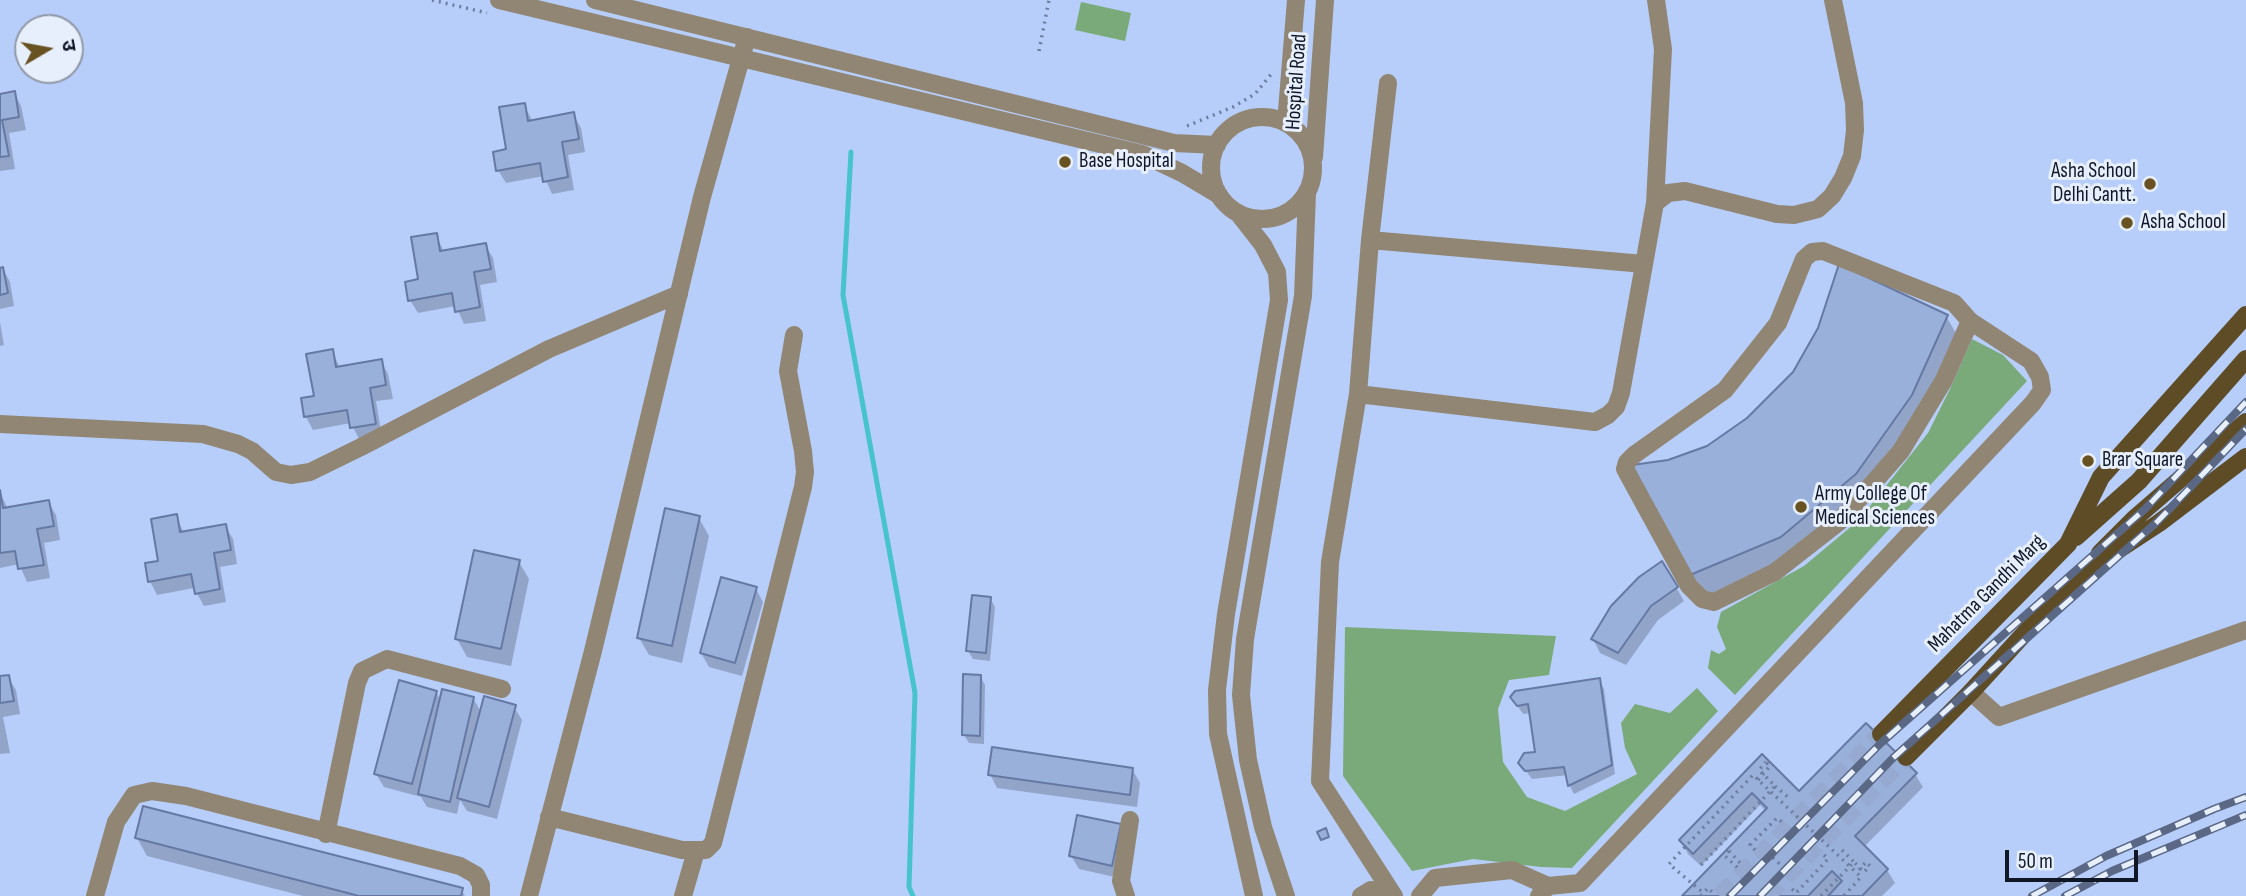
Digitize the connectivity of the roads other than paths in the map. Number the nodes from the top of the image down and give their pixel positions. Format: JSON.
{"nodes":[{"id":1,"x":499,"y":0,"type":"edge"},
{"id":2,"x":595,"y":0,"type":"edge"},
{"id":3,"x":1296,"y":0,"type":"edge"},
{"id":4,"x":1325,"y":0,"type":"edge"},
{"id":5,"x":1656,"y":0,"type":"edge"},
{"id":6,"x":1833,"y":0,"type":"edge"},
{"id":7,"x":747,"y":37,"type":"junction"},
{"id":8,"x":741,"y":58,"type":"junction"},
{"id":9,"x":1388,"y":83,"type":"dead end"},
{"id":10,"x":1286,"y":123,"type":"junction"},
{"id":11,"x":1217,"y":145,"type":"junction"},
{"id":12,"x":1313,"y":168,"type":"junction"},
{"id":13,"x":1307,"y":194,"type":"junction"},
{"id":14,"x":1219,"y":195,"type":"junction"},
{"id":15,"x":1655,"y":203,"type":"junction"},
{"id":16,"x":1238,"y":213,"type":"junction"},
{"id":17,"x":1370,"y":240,"type":"junction"},
{"id":18,"x":1644,"y":264,"type":"junction"},
{"id":19,"x":679,"y":294,"type":"junction"},
{"id":20,"x":2246,"y":315,"type":"edge"},
{"id":21,"x":1970,"y":321,"type":"junction"},
{"id":22,"x":794,"y":335,"type":"dead end"},
{"id":23,"x":2246,"y":359,"type":"edge"},
{"id":24,"x":1358,"y":394,"type":"junction"},
{"id":25,"x":2246,"y":422,"type":"edge"},
{"id":26,"x":0,"y":424,"type":"edge"},
{"id":27,"x":2246,"y":457,"type":"edge"},
{"id":28,"x":2068,"y":544,"type":"junction"},
{"id":29,"x":2075,"y":578,"type":"junction"},
{"id":30,"x":2246,"y":629,"type":"edge"},
{"id":31,"x":502,"y":689,"type":"dead end"},
{"id":32,"x":1972,"y":692,"type":"junction"},
{"id":33,"x":1881,"y":734,"type":"tunnel mouth"},
{"id":34,"x":1906,"y":757,"type":"tunnel mouth"},
{"id":35,"x":549,"y":817,"type":"junction"},
{"id":36,"x":1130,"y":820,"type":"dead end"},
{"id":37,"x":326,"y":834,"type":"junction"},
{"id":38,"x":696,"y":851,"type":"junction"},
{"id":39,"x":1543,"y":891,"type":"edge"},
{"id":40,"x":95,"y":896,"type":"edge"},
{"id":41,"x":481,"y":896,"type":"edge"},
{"id":42,"x":529,"y":896,"type":"edge"},
{"id":43,"x":683,"y":896,"type":"edge"},
{"id":44,"x":1125,"y":896,"type":"edge"},
{"id":45,"x":1254,"y":896,"type":"edge"},
{"id":46,"x":1286,"y":896,"type":"edge"},
{"id":47,"x":1362,"y":896,"type":"edge"},
{"id":48,"x":1394,"y":896,"type":"edge"},
{"id":49,"x":1420,"y":896,"type":"edge"}],
"edges":[{"from":1,"to":8,"type":"street"},
{"from":2,"to":7,"type":"street"},
{"from":3,"to":10,"type":"street","name":"Hospital Road"},
{"from":4,"to":12,"type":"street","name":"Hospital Road"},
{"from":5,"to":15,"type":"street"},
{"from":6,"to":15,"type":"street"},
{"from":7,"to":8,"type":"street"},
{"from":7,"to":11,"type":"street"},
{"from":8,"to":14,"type":"street"},
{"from":8,"to":19,"type":"street"},
{"from":9,"to":17,"type":"street"},
{"from":10,"to":11,"type":"street"},
{"from":10,"to":12,"type":"street"},
{"from":11,"to":14,"type":"street"},
{"from":12,"to":13,"type":"street"},
{"from":13,"to":16,"type":"street"},
{"from":13,"to":46,"type":"street"},
{"from":14,"to":16,"type":"street"},
{"from":15,"to":18,"type":"street"},
{"from":16,"to":45,"type":"street"},
{"from":17,"to":18,"type":"street"},
{"from":17,"to":24,"type":"street"},
{"from":18,"to":24,"type":"street"},
{"from":19,"to":26,"type":"street"},
{"from":19,"to":35,"type":"street"},
{"from":20,"to":28,"type":"main road","name":"Mahatma Gandhi Marg"},
{"from":21,"to":21,"type":"street"},
{"from":21,"to":39,"type":"street"},
{"from":22,"to":38,"type":"street"},
{"from":23,"to":28,"type":"main road"},
{"from":24,"to":48,"type":"street"},
{"from":25,"to":29,"type":"main road"},
{"from":27,"to":29,"type":"main road"},
{"from":28,"to":33,"type":"main road","name":"Mahatma Gandhi Marg"},
{"from":29,"to":32,"type":"main road"},
{"from":30,"to":32,"type":"street"},
{"from":31,"to":37,"type":"street"},
{"from":32,"to":34,"type":"main road"},
{"from":35,"to":38,"type":"street"},
{"from":35,"to":42,"type":"street"},
{"from":36,"to":44,"type":"street"},
{"from":37,"to":40,"type":"street"},
{"from":37,"to":41,"type":"street"},
{"from":38,"to":43,"type":"street"},
{"from":39,"to":49,"type":"street"},
{"from":47,"to":48,"type":"street"}]}
